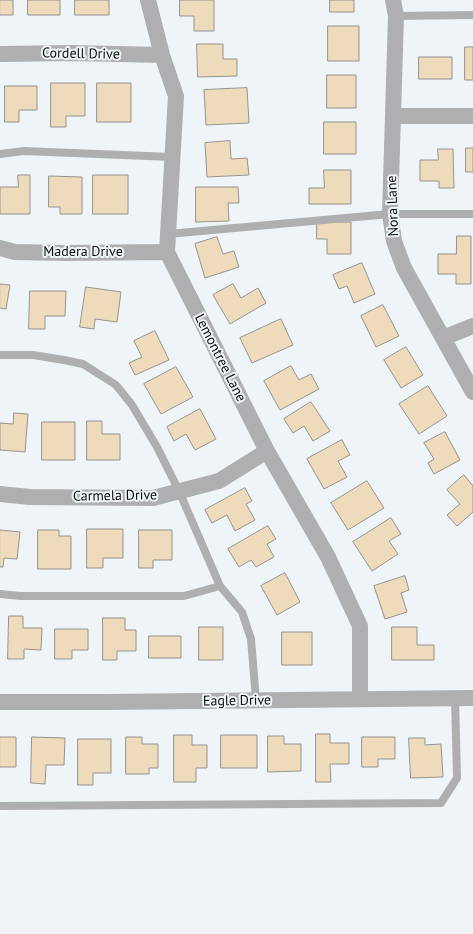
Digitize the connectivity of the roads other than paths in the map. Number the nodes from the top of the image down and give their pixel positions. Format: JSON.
{"nodes":[{"id":1,"x":148,"y":0,"type":"edge"},
{"id":2,"x":395,"y":8,"type":"edge"},
{"id":3,"x":473,"y":15,"type":"edge"},
{"id":4,"x":0,"y":54,"type":"edge"},
{"id":5,"x":162,"y":55,"type":"junction"},
{"id":6,"x":393,"y":116,"type":"junction"},
{"id":7,"x":473,"y":116,"type":"edge"},
{"id":8,"x":0,"y":154,"type":"edge"},
{"id":9,"x":172,"y":157,"type":"junction"},
{"id":10,"x":390,"y":214,"type":"junction"},
{"id":11,"x":473,"y":214,"type":"edge"},
{"id":12,"x":168,"y":234,"type":"junction"},
{"id":13,"x":0,"y":248,"type":"edge"},
{"id":14,"x":166,"y":252,"type":"junction"},
{"id":15,"x":473,"y":326,"type":"edge"},
{"id":16,"x":443,"y":338,"type":"junction"},
{"id":17,"x":0,"y":355,"type":"edge"},
{"id":18,"x":473,"y":392,"type":"edge"},
{"id":19,"x":267,"y":451,"type":"junction"},
{"id":20,"x":179,"y":491,"type":"junction"},
{"id":21,"x":0,"y":494,"type":"edge"},
{"id":22,"x":220,"y":586,"type":"junction"},
{"id":23,"x":0,"y":594,"type":"edge"},
{"id":24,"x":455,"y":698,"type":"junction"},
{"id":25,"x":473,"y":698,"type":"edge"},
{"id":26,"x":360,"y":699,"type":"junction"},
{"id":27,"x":256,"y":700,"type":"junction"},
{"id":28,"x":0,"y":702,"type":"edge"},
{"id":29,"x":0,"y":806,"type":"edge"}],
"edges":[{"from":1,"to":5,"type":"street"},
{"from":2,"to":3,"type":"lane"},
{"from":2,"to":6,"type":"street","name":"Nora Lane"},
{"from":4,"to":5,"type":"street","name":"Cordell Drive"},
{"from":5,"to":9,"type":"street"},
{"from":6,"to":7,"type":"street"},
{"from":6,"to":10,"type":"street","name":"Nora Lane"},
{"from":8,"to":9,"type":"lane"},
{"from":9,"to":12,"type":"street"},
{"from":10,"to":11,"type":"lane"},
{"from":10,"to":12,"type":"lane"},
{"from":10,"to":16,"type":"street","name":"Nora Lane"},
{"from":12,"to":14,"type":"street"},
{"from":13,"to":14,"type":"street","name":"Madera Drive"},
{"from":14,"to":19,"type":"street","name":"Lemontree Lane"},
{"from":15,"to":16,"type":"street"},
{"from":16,"to":18,"type":"street","name":"Nora Lane"},
{"from":17,"to":20,"type":"lane"},
{"from":19,"to":20,"type":"street","name":"Carmela Drive"},
{"from":19,"to":26,"type":"street","name":"Lemontree Lane"},
{"from":20,"to":21,"type":"street","name":"Carmela Drive"},
{"from":20,"to":22,"type":"lane"},
{"from":22,"to":23,"type":"lane"},
{"from":22,"to":27,"type":"lane"},
{"from":24,"to":25,"type":"street","name":"Eagle Drive"},
{"from":24,"to":26,"type":"street","name":"Eagle Drive"},
{"from":24,"to":29,"type":"lane"},
{"from":26,"to":27,"type":"street","name":"Eagle Drive"},
{"from":27,"to":28,"type":"street","name":"Eagle Drive"}]}
